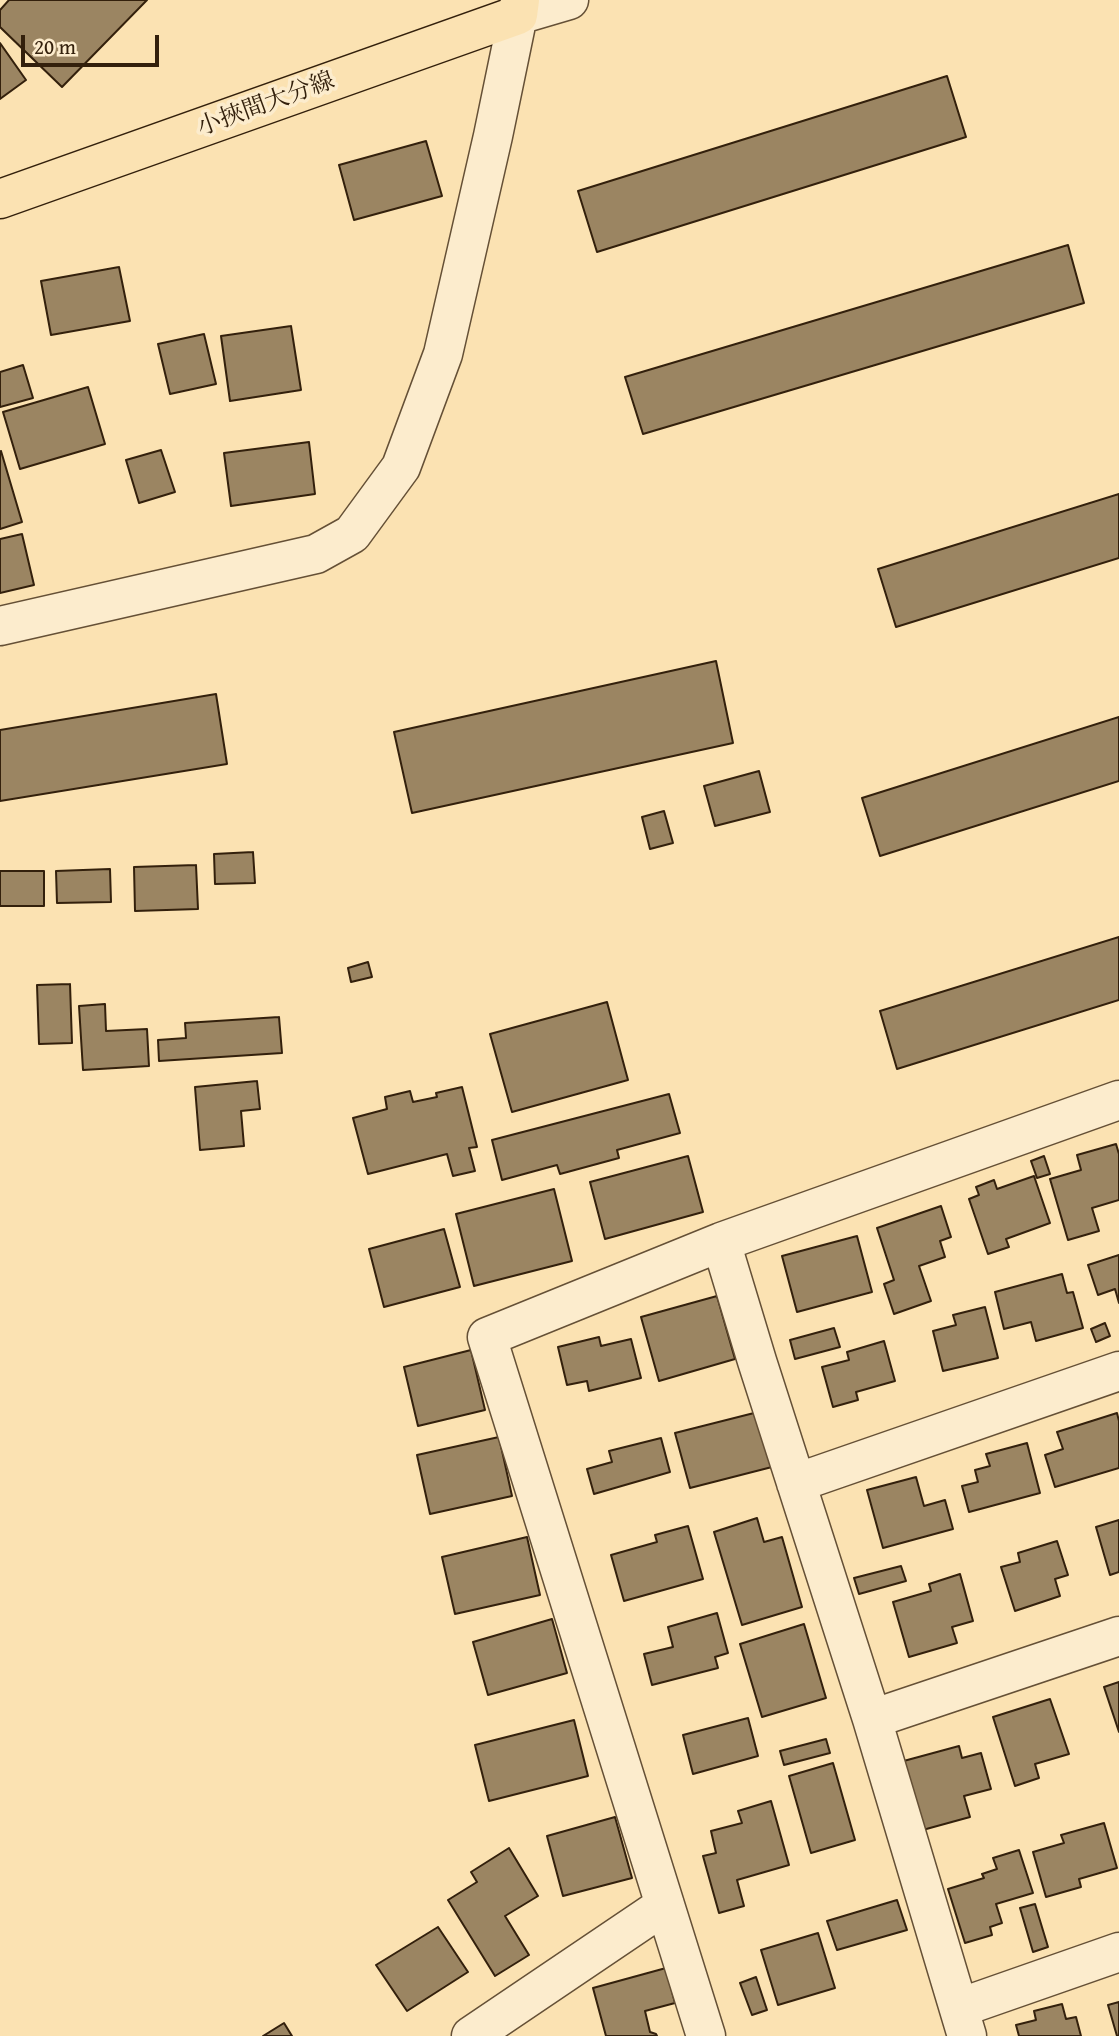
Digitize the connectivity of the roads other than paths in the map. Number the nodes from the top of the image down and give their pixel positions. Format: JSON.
{"nodes":[{"id":1,"x":569,"y":0,"type":"edge"},
{"id":2,"x":519,"y":7,"type":"edge"},
{"id":3,"x":0,"y":199,"type":"edge"},
{"id":4,"x":0,"y":626,"type":"edge"},
{"id":5,"x":1119,"y":1100,"type":"edge"},
{"id":6,"x":721,"y":1242,"type":"junction"},
{"id":7,"x":1119,"y":1371,"type":"edge"},
{"id":8,"x":796,"y":1483,"type":"junction"},
{"id":9,"x":1119,"y":1636,"type":"edge"},
{"id":10,"x":872,"y":1719,"type":"junction"},
{"id":11,"x":664,"y":1905,"type":"junction"},
{"id":12,"x":1119,"y":1952,"type":"edge"},
{"id":13,"x":963,"y":2022,"type":"edge"},
{"id":14,"x":471,"y":2036,"type":"edge"},
{"id":15,"x":706,"y":2036,"type":"edge"}],
"edges":[{"from":1,"to":2,"type":"street"},
{"from":2,"to":3,"type":"main road","name":"小挾間大分線"},
{"from":2,"to":4,"type":"street"},
{"from":5,"to":6,"type":"street"},
{"from":6,"to":8,"type":"street"},
{"from":6,"to":11,"type":"street"},
{"from":7,"to":8,"type":"street"},
{"from":8,"to":10,"type":"street"},
{"from":9,"to":10,"type":"street"},
{"from":10,"to":13,"type":"street"},
{"from":11,"to":14,"type":"street"},
{"from":11,"to":15,"type":"street"},
{"from":12,"to":13,"type":"street"}]}
